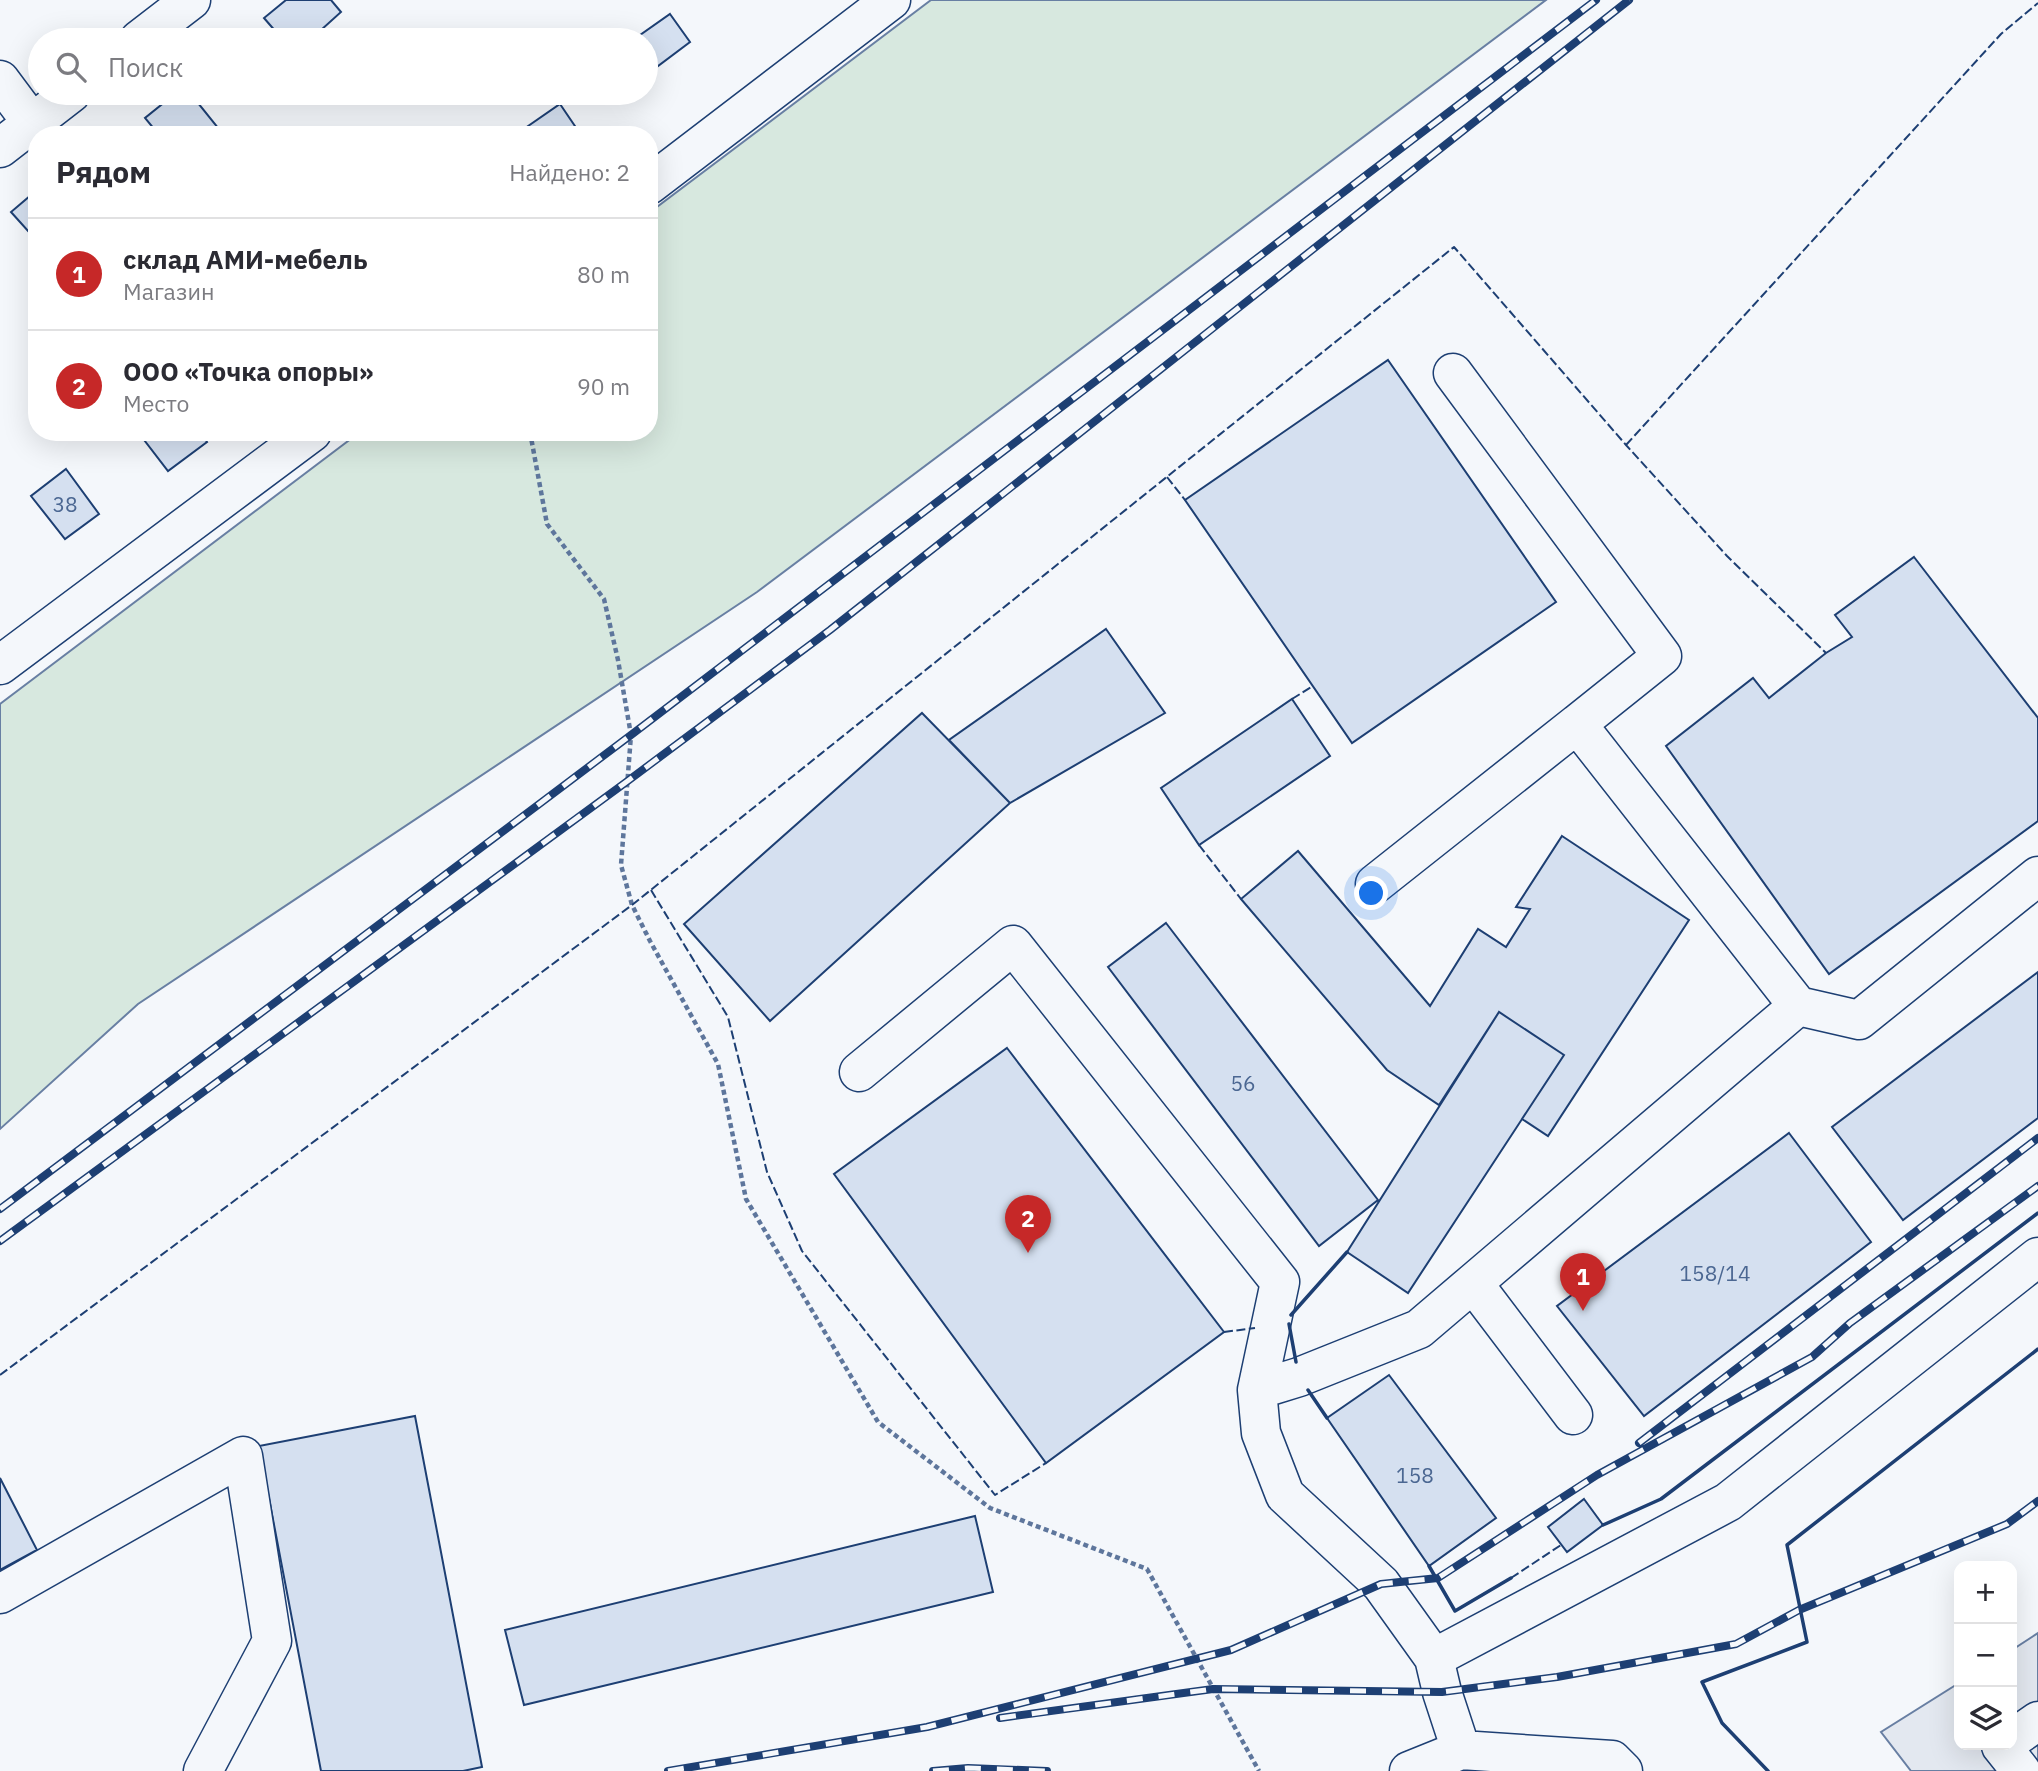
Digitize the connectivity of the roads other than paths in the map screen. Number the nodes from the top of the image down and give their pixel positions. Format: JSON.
{"nodes":[{"id":1,"x":191,"y":0,"type":"edge"},
{"id":2,"x":891,"y":0,"type":"edge"},
{"id":3,"x":155,"y":28,"type":"edge"},
{"id":4,"x":0,"y":80,"type":"edge"},
{"id":5,"x":60,"y":105,"type":"edge"},
{"id":6,"x":35,"y":126,"type":"edge"},
{"id":7,"x":40,"y":126,"type":"edge"},
{"id":8,"x":28,"y":134,"type":"edge"},
{"id":9,"x":0,"y":148,"type":"edge"},
{"id":10,"x":658,"y":178,"type":"edge"},
{"id":11,"x":1453,"y":373,"type":"dead end"},
{"id":12,"x":290,"y":441,"type":"edge"},
{"id":13,"x":0,"y":665,"type":"edge"},
{"id":14,"x":1577,"y":724,"type":"junction"},
{"id":15,"x":2038,"y":876,"type":"edge"},
{"id":16,"x":1375,"y":884,"type":"dead end"},
{"id":17,"x":1798,"y":1006,"type":"junction"},
{"id":18,"x":859,"y":1072,"type":"dead end"},
{"id":19,"x":2038,"y":1256,"type":"edge"},
{"id":20,"x":1473,"y":1283,"type":"junction"},
{"id":21,"x":1258,"y":1390,"type":"junction"},
{"id":22,"x":1573,"y":1415,"type":"dead end"},
{"id":23,"x":0,"y":1594,"type":"edge"},
{"id":24,"x":1434,"y":1658,"type":"junction"},
{"id":25,"x":2038,"y":1721,"type":"edge"},
{"id":26,"x":2017,"y":1736,"type":"edge"},
{"id":27,"x":1461,"y":1750,"type":"junction"},
{"id":28,"x":2004,"y":1750,"type":"edge"},
{"id":29,"x":203,"y":1771,"type":"edge"},
{"id":30,"x":1409,"y":1771,"type":"edge"},
{"id":31,"x":1623,"y":1771,"type":"edge"},
{"id":32,"x":2021,"y":1771,"type":"edge"}],
"edges":[{"from":1,"to":3,"type":"street"},
{"from":2,"to":10,"type":"street"},
{"from":4,"to":6,"type":"street"},
{"from":5,"to":7,"type":"street"},
{"from":8,"to":9,"type":"street"},
{"from":11,"to":14,"type":"street"},
{"from":12,"to":13,"type":"street"},
{"from":14,"to":16,"type":"street"},
{"from":14,"to":17,"type":"street"},
{"from":15,"to":17,"type":"street"},
{"from":17,"to":20,"type":"street"},
{"from":18,"to":21,"type":"street"},
{"from":19,"to":24,"type":"street"},
{"from":20,"to":21,"type":"street"},
{"from":20,"to":22,"type":"street"},
{"from":21,"to":24,"type":"street"},
{"from":23,"to":29,"type":"street"},
{"from":24,"to":27,"type":"street"},
{"from":25,"to":26,"type":"street"},
{"from":27,"to":30,"type":"street"},
{"from":27,"to":31,"type":"street"},
{"from":28,"to":32,"type":"street"}]}
